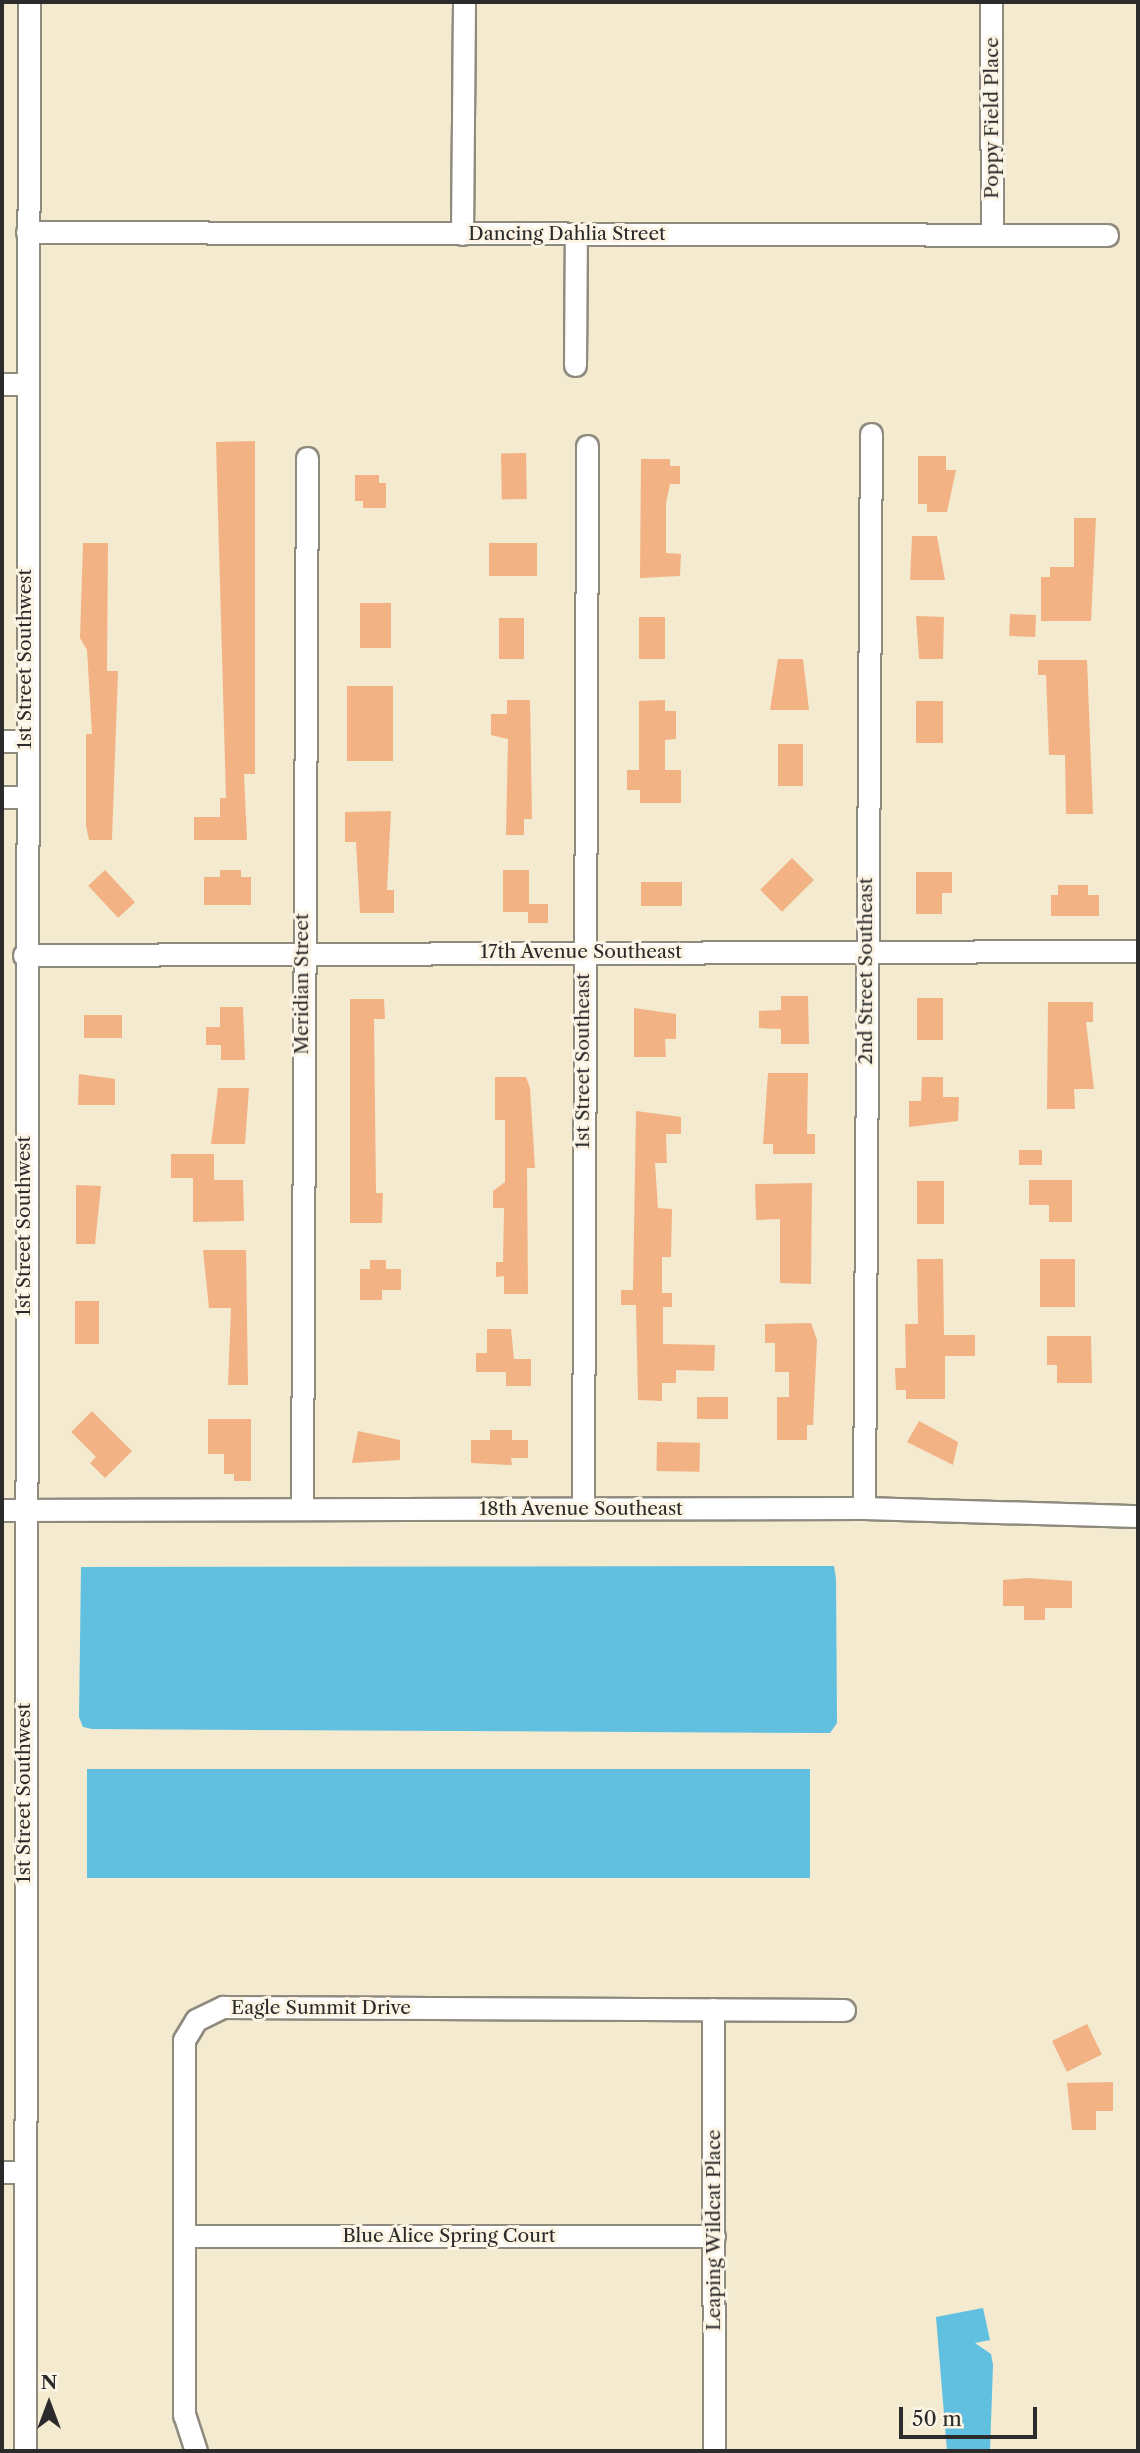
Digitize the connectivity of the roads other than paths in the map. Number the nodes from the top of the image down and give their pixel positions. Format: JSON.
{"nodes":[{"id":1,"x":29,"y":2,"type":"edge"},
{"id":2,"x":464,"y":2,"type":"edge"},
{"id":3,"x":991,"y":2,"type":"edge"},
{"id":4,"x":27,"y":232,"type":"junction"},
{"id":5,"x":461,"y":234,"type":"junction"},
{"id":6,"x":576,"y":234,"type":"junction"},
{"id":7,"x":992,"y":235,"type":"junction"},
{"id":8,"x":1107,"y":235,"type":"dead end"},
{"id":9,"x":575,"y":365,"type":"dead end"},
{"id":10,"x":2,"y":384,"type":"edge"},
{"id":11,"x":26,"y":384,"type":"junction"},
{"id":12,"x":871,"y":434,"type":"dead end"},
{"id":13,"x":587,"y":446,"type":"dead end"},
{"id":14,"x":307,"y":458,"type":"dead end"},
{"id":15,"x":2,"y":741,"type":"edge"},
{"id":16,"x":25,"y":741,"type":"junction"},
{"id":17,"x":2,"y":797,"type":"edge"},
{"id":18,"x":24,"y":797,"type":"junction"},
{"id":19,"x":866,"y":951,"type":"junction"},
{"id":20,"x":1138,"y":951,"type":"edge"},
{"id":21,"x":583,"y":952,"type":"junction"},
{"id":22,"x":301,"y":953,"type":"junction"},
{"id":23,"x":23,"y":955,"type":"junction"},
{"id":24,"x":583,"y":1508,"type":"junction"},
{"id":25,"x":864,"y":1508,"type":"junction"},
{"id":26,"x":302,"y":1509,"type":"junction"},
{"id":27,"x":2,"y":1510,"type":"edge"},
{"id":28,"x":24,"y":1510,"type":"junction"},
{"id":29,"x":1138,"y":1516,"type":"edge"},
{"id":30,"x":713,"y":2009,"type":"junction"},
{"id":31,"x":844,"y":2010,"type":"dead end"},
{"id":32,"x":2,"y":2172,"type":"edge"},
{"id":33,"x":25,"y":2172,"type":"junction"},
{"id":34,"x":184,"y":2236,"type":"junction"},
{"id":35,"x":714,"y":2236,"type":"junction"},
{"id":36,"x":25,"y":2451,"type":"edge"},
{"id":37,"x":196,"y":2451,"type":"edge"},
{"id":38,"x":714,"y":2451,"type":"edge"}],
"edges":[{"from":1,"to":4,"type":"street","name":"1st Street Southwest"},
{"from":2,"to":5,"type":"street"},
{"from":3,"to":7,"type":"street","name":"Poppy Field Place"},
{"from":4,"to":5,"type":"street","name":"Dancing Dahlia Street"},
{"from":4,"to":11,"type":"street","name":"1st Street Southwest"},
{"from":5,"to":6,"type":"street","name":"Dancing Dahlia Street"},
{"from":6,"to":7,"type":"street","name":"Dancing Dahlia Street"},
{"from":6,"to":9,"type":"street"},
{"from":7,"to":8,"type":"street","name":"Dancing Dahlia Street"},
{"from":10,"to":11,"type":"street"},
{"from":11,"to":16,"type":"street","name":"1st Street Southwest"},
{"from":12,"to":19,"type":"street","name":"2nd Street Southeast"},
{"from":13,"to":21,"type":"street","name":"1st Street Southeast"},
{"from":14,"to":22,"type":"street","name":"Meridian Street"},
{"from":15,"to":16,"type":"street"},
{"from":16,"to":18,"type":"street","name":"1st Street Southwest"},
{"from":17,"to":18,"type":"street"},
{"from":18,"to":23,"type":"street","name":"1st Street Southwest"},
{"from":19,"to":20,"type":"street","name":"17th Avenue Southeast"},
{"from":19,"to":21,"type":"street","name":"17th Avenue Southeast"},
{"from":19,"to":25,"type":"street","name":"2nd Street Southeast"},
{"from":21,"to":22,"type":"street","name":"17th Avenue Southeast"},
{"from":21,"to":24,"type":"street","name":"1st Street Southeast"},
{"from":22,"to":23,"type":"street","name":"17th Avenue Southeast"},
{"from":22,"to":26,"type":"street","name":"Meridian Street"},
{"from":23,"to":28,"type":"street","name":"1st Street Southwest"},
{"from":24,"to":25,"type":"street","name":"18th Avenue Southeast"},
{"from":24,"to":26,"type":"street","name":"18th Avenue Southeast"},
{"from":25,"to":29,"type":"street","name":"18th Avenue Southeast"},
{"from":26,"to":28,"type":"street","name":"18th Avenue Southeast"},
{"from":27,"to":28,"type":"street","name":"18th Avenue Southeast"},
{"from":28,"to":33,"type":"street","name":"1st Street Southwest"},
{"from":30,"to":31,"type":"street","name":"Eagle Summit Drive"},
{"from":30,"to":34,"type":"street","name":"Eagle Summit Drive"},
{"from":30,"to":35,"type":"street","name":"Leaping Wildcat Place"},
{"from":32,"to":33,"type":"street"},
{"from":33,"to":36,"type":"street","name":"1st Street Southwest"},
{"from":34,"to":35,"type":"street","name":"Blue Alice Spring Court"},
{"from":34,"to":37,"type":"street","name":"Eagle Summit Drive"},
{"from":35,"to":38,"type":"street","name":"Leaping Wildcat Place"}]}
